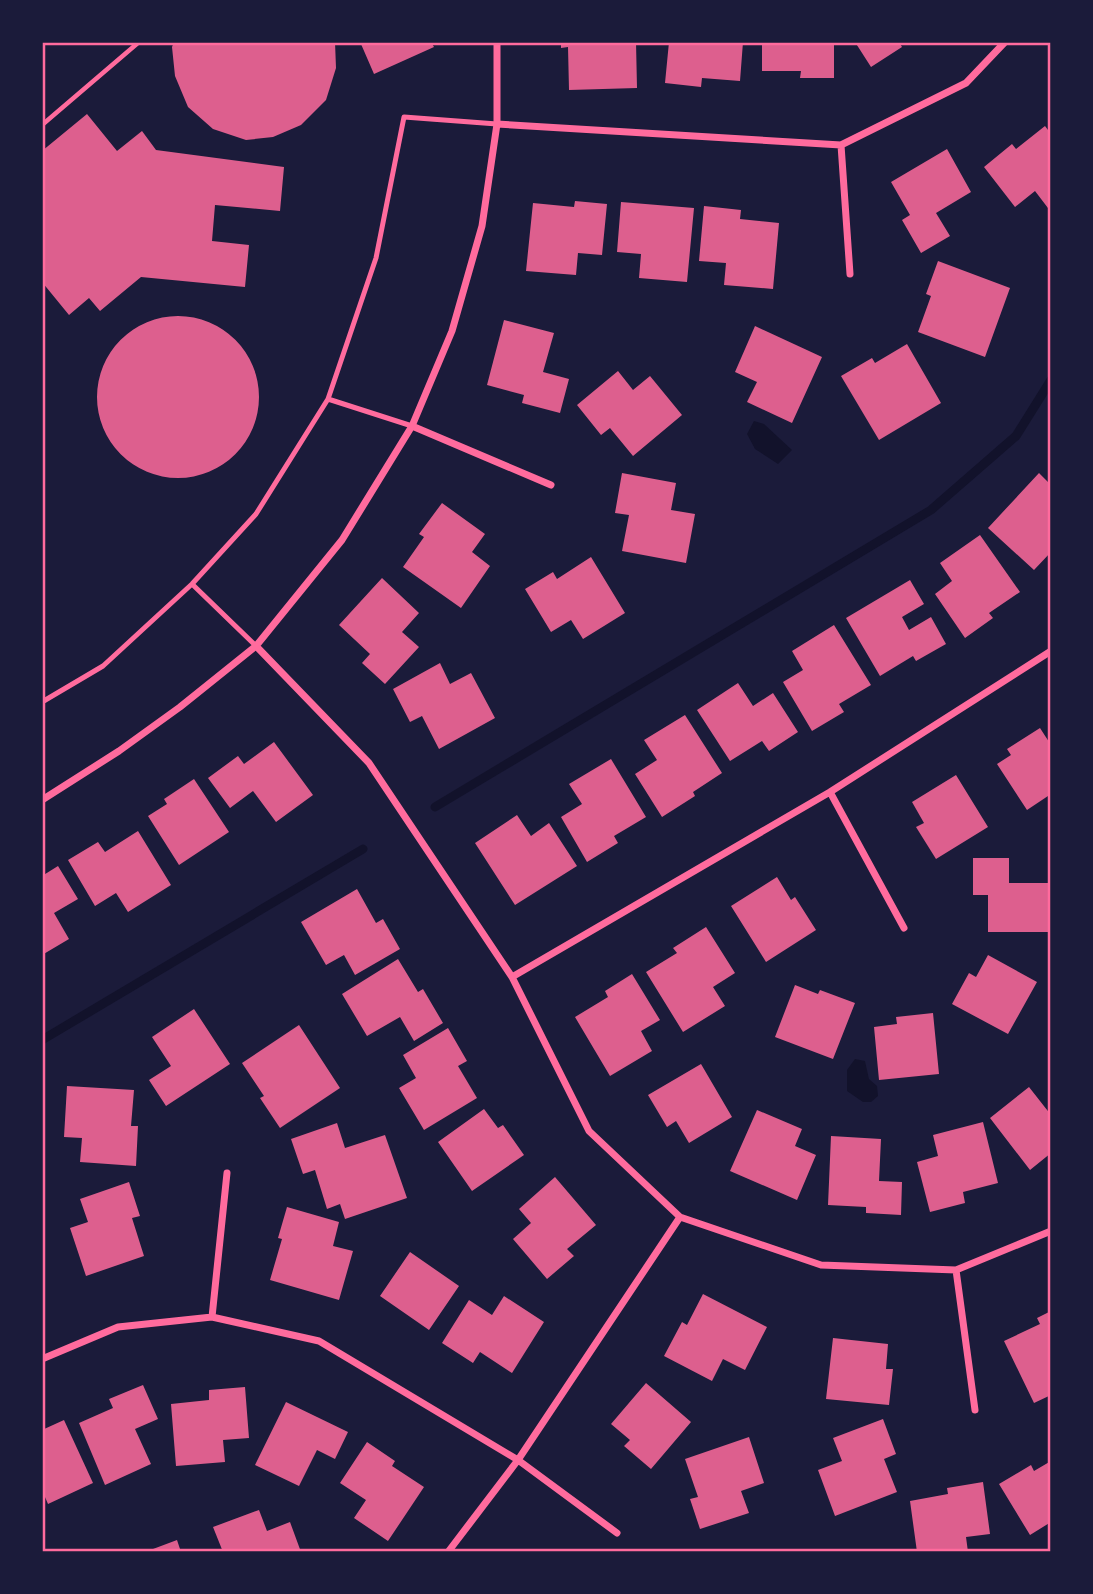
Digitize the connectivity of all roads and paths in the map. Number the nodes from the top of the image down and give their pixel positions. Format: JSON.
{"nodes":[{"id":1,"x":139,"y":42,"type":"edge"},
{"id":2,"x":497,"y":42,"type":"edge"},
{"id":3,"x":1005,"y":42,"type":"edge"},
{"id":4,"x":497,"y":124,"type":"junction"},
{"id":5,"x":42,"y":125,"type":"edge"},
{"id":6,"x":841,"y":145,"type":"junction"},
{"id":7,"x":850,"y":274,"type":"dead end"},
{"id":8,"x":328,"y":399,"type":"junction"},
{"id":9,"x":412,"y":426,"type":"junction"},
{"id":10,"x":551,"y":485,"type":"dead end"},
{"id":11,"x":192,"y":584,"type":"junction"},
{"id":12,"x":256,"y":646,"type":"junction"},
{"id":13,"x":1051,"y":651,"type":"edge"},
{"id":14,"x":42,"y":702,"type":"edge"},
{"id":15,"x":830,"y":792,"type":"junction"},
{"id":16,"x":42,"y":800,"type":"edge"},
{"id":17,"x":904,"y":928,"type":"dead end"},
{"id":18,"x":512,"y":977,"type":"junction"},
{"id":19,"x":227,"y":1173,"type":"dead end"},
{"id":20,"x":680,"y":1217,"type":"junction"},
{"id":21,"x":1051,"y":1231,"type":"edge"},
{"id":22,"x":956,"y":1270,"type":"junction"},
{"id":23,"x":212,"y":1317,"type":"junction"},
{"id":24,"x":42,"y":1359,"type":"edge"},
{"id":25,"x":975,"y":1410,"type":"dead end"},
{"id":26,"x":518,"y":1460,"type":"junction"},
{"id":27,"x":617,"y":1533,"type":"dead end"},
{"id":28,"x":448,"y":1552,"type":"edge"}],
"edges":[{"from":1,"to":5,"type":"path"},
{"from":2,"to":4,"type":"street"},
{"from":3,"to":6,"type":"street"},
{"from":4,"to":6,"type":"street"},
{"from":4,"to":8,"type":"lane"},
{"from":4,"to":9,"type":"street"},
{"from":6,"to":7,"type":"street"},
{"from":8,"to":9,"type":"lane"},
{"from":8,"to":11,"type":"lane"},
{"from":9,"to":10,"type":"street"},
{"from":9,"to":12,"type":"street"},
{"from":11,"to":12,"type":"lane"},
{"from":11,"to":14,"type":"lane"},
{"from":12,"to":16,"type":"street"},
{"from":12,"to":18,"type":"street"},
{"from":13,"to":15,"type":"street"},
{"from":15,"to":17,"type":"street"},
{"from":15,"to":18,"type":"street"},
{"from":18,"to":20,"type":"street"},
{"from":19,"to":23,"type":"street"},
{"from":20,"to":22,"type":"street"},
{"from":20,"to":26,"type":"street"},
{"from":21,"to":22,"type":"street"},
{"from":22,"to":25,"type":"street"},
{"from":23,"to":24,"type":"street"},
{"from":23,"to":26,"type":"street"},
{"from":26,"to":27,"type":"street"},
{"from":26,"to":28,"type":"street"}]}
